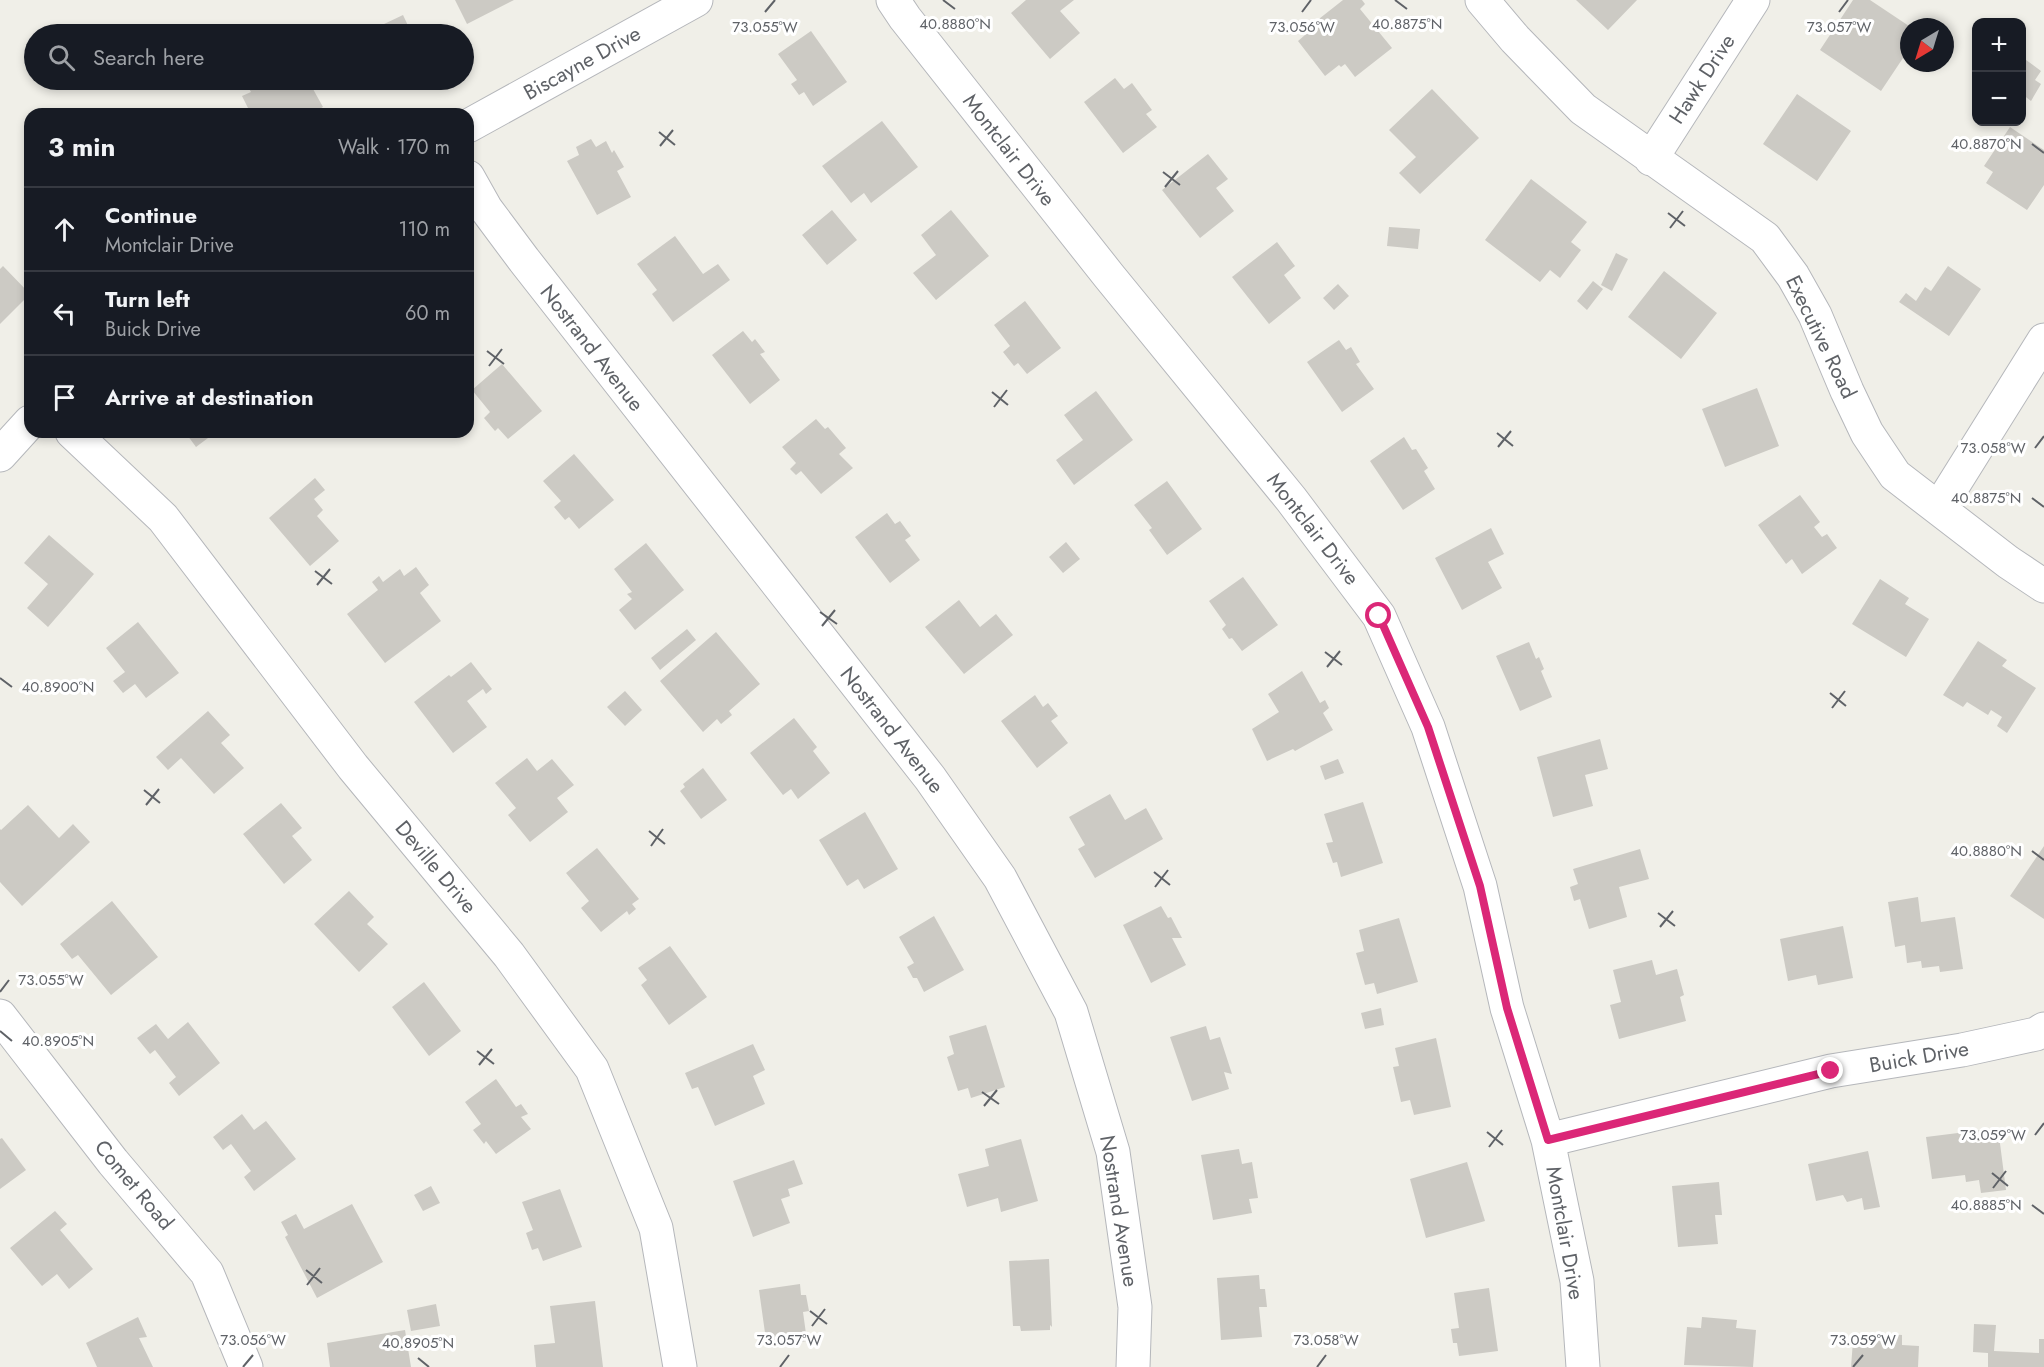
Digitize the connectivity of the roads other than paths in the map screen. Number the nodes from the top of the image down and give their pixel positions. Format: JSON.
{"nodes":[{"id":1,"x":696,"y":0,"type":"edge"},
{"id":2,"x":893,"y":0,"type":"edge"},
{"id":3,"x":1482,"y":0,"type":"edge"},
{"id":4,"x":1753,"y":0,"type":"edge"},
{"id":5,"x":474,"y":123,"type":"edge"},
{"id":6,"x":1651,"y":159,"type":"junction"},
{"id":7,"x":474,"y":188,"type":"edge"},
{"id":8,"x":2044,"y":340,"type":"edge"},
{"id":9,"x":24,"y":429,"type":"edge"},
{"id":10,"x":78,"y":438,"type":"edge"},
{"id":11,"x":0,"y":455,"type":"edge"},
{"id":12,"x":1939,"y":508,"type":"junction"},
{"id":13,"x":2044,"y":586,"type":"edge"},
{"id":14,"x":0,"y":1016,"type":"edge"},
{"id":15,"x":2044,"y":1029,"type":"edge"},
{"id":16,"x":1548,"y":1140,"type":"junction"},
{"id":17,"x":246,"y":1367,"type":"edge"},
{"id":18,"x":680,"y":1367,"type":"edge"},
{"id":19,"x":1132,"y":1367,"type":"edge"},
{"id":20,"x":1582,"y":1367,"type":"edge"}],
"edges":[{"from":1,"to":5,"type":"street","name":"Biscayne Drive"},
{"from":2,"to":16,"type":"street","name":"Montclair Drive"},
{"from":3,"to":6,"type":"street","name":"Executive Road"},
{"from":4,"to":6,"type":"street","name":"Hawk Drive"},
{"from":6,"to":12,"type":"street","name":"Executive Road"},
{"from":7,"to":19,"type":"street","name":"Nostrand Avenue"},
{"from":8,"to":12,"type":"street"},
{"from":9,"to":11,"type":"street"},
{"from":10,"to":18,"type":"street","name":"Deville Drive"},
{"from":12,"to":13,"type":"street","name":"Executive Road"},
{"from":14,"to":17,"type":"street","name":"Comet Road"},
{"from":15,"to":16,"type":"street","name":"Buick Drive"},
{"from":16,"to":20,"type":"street","name":"Montclair Drive"}]}
